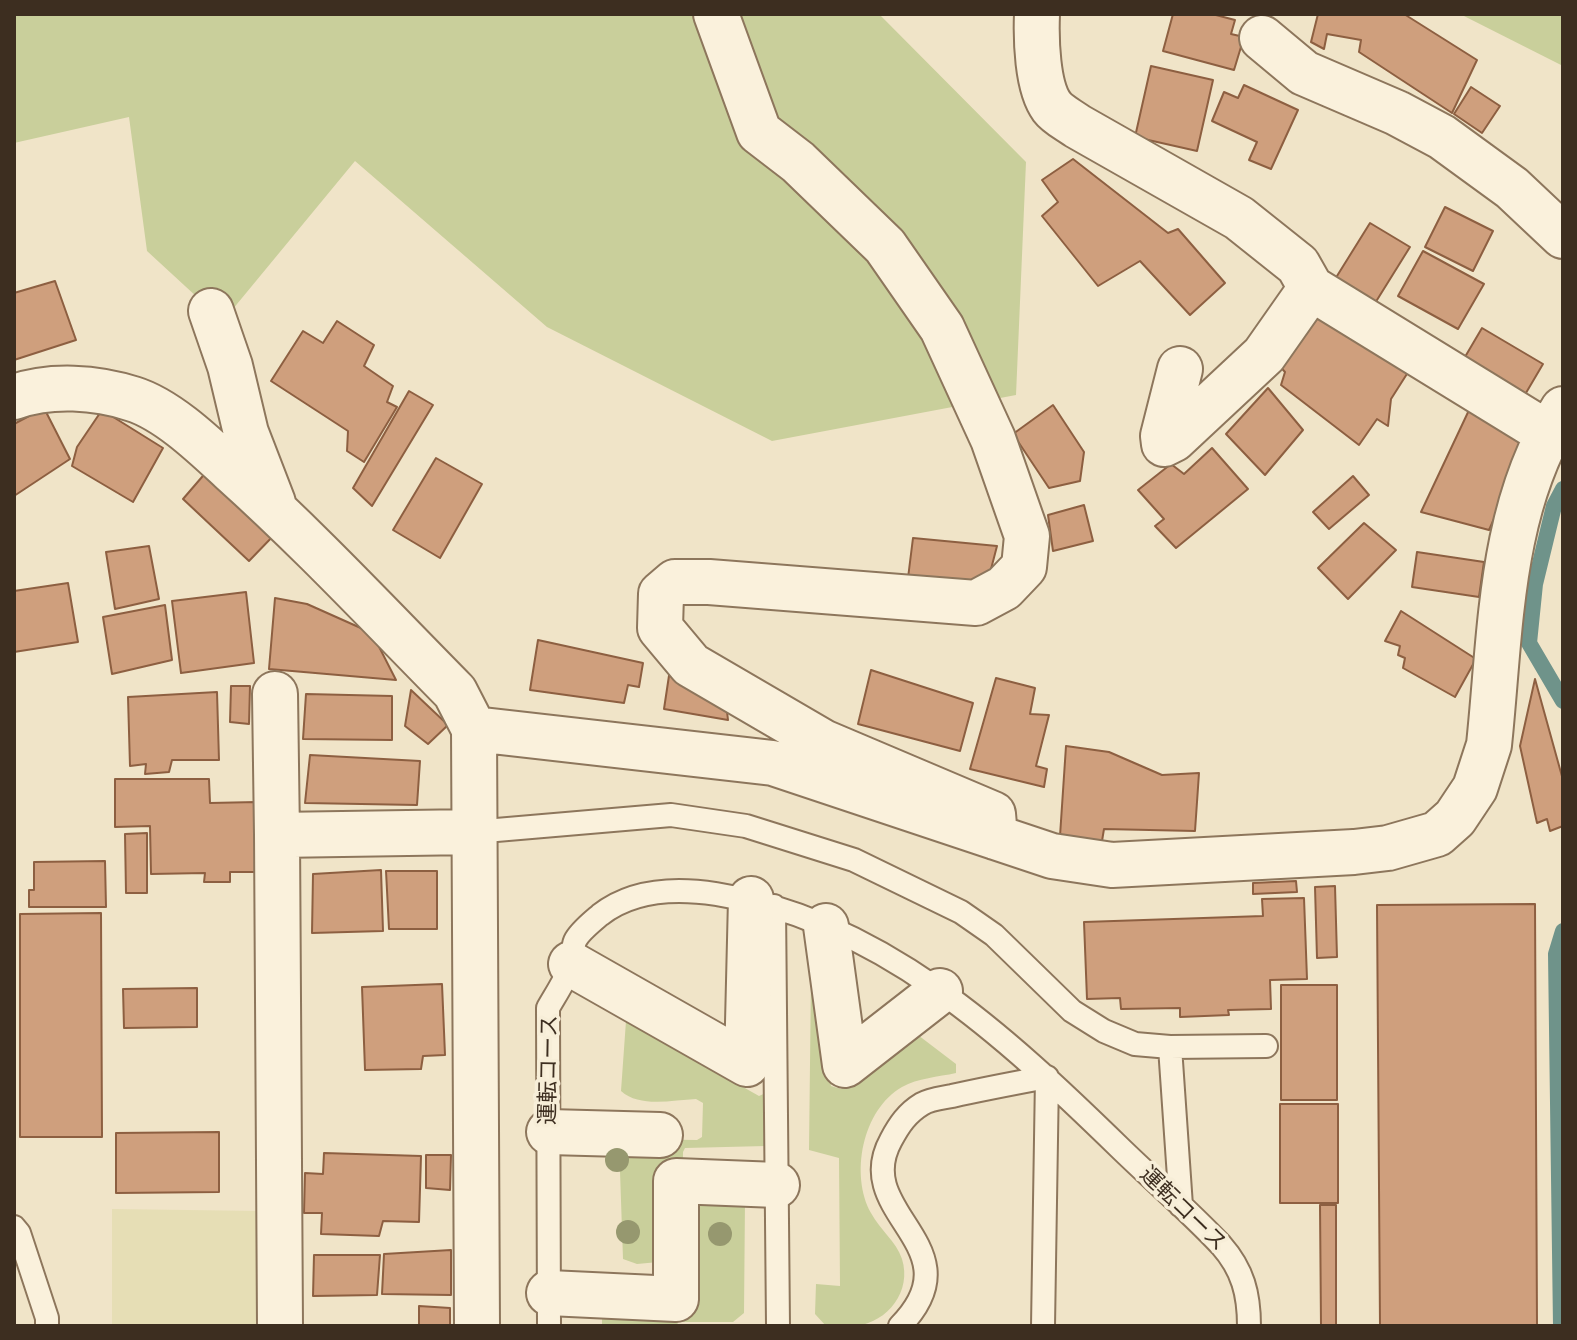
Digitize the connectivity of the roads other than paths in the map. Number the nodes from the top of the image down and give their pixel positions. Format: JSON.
{"nodes":[{"id":1,"x":716,"y":14,"type":"edge"},
{"id":2,"x":1037,"y":14,"type":"edge"},
{"id":3,"x":1262,"y":38,"type":"dead end"},
{"id":4,"x":1563,"y":236,"type":"edge"},
{"id":5,"x":1311,"y":288,"type":"junction"},
{"id":6,"x":211,"y":311,"type":"dead end"},
{"id":7,"x":1180,"y":369,"type":"dead end"},
{"id":8,"x":14,"y":397,"type":"edge"},
{"id":9,"x":1555,"y":421,"type":"edge"},
{"id":10,"x":275,"y":509,"type":"junction"},
{"id":11,"x":275,"y":694,"type":"dead end"},
{"id":12,"x":474,"y":729,"type":"junction"},
{"id":13,"x":473,"y":832,"type":"junction"},
{"id":14,"x":277,"y":835,"type":"junction"},
{"id":15,"x":995,"y":837,"type":"junction"},
{"id":16,"x":762,"y":903,"type":"junction"},
{"id":17,"x":826,"y":926,"type":"junction"},
{"id":18,"x":571,"y":964,"type":"junction"},
{"id":19,"x":940,"y":991,"type":"junction"},
{"id":20,"x":1266,"y":1046,"type":"dead end"},
{"id":21,"x":1170,"y":1047,"type":"junction"},
{"id":22,"x":1047,"y":1077,"type":"junction"},
{"id":23,"x":549,"y":1132,"type":"junction"},
{"id":24,"x":660,"y":1135,"type":"dead end"},
{"id":25,"x":777,"y":1185,"type":"junction"},
{"id":26,"x":1181,"y":1206,"type":"junction"},
{"id":27,"x":14,"y":1227,"type":"edge"},
{"id":28,"x":549,"y":1310,"type":"edge"},
{"id":29,"x":47,"y":1326,"type":"edge"},
{"id":30,"x":280,"y":1326,"type":"edge"},
{"id":31,"x":477,"y":1326,"type":"edge"},
{"id":32,"x":778,"y":1326,"type":"edge"},
{"id":33,"x":900,"y":1326,"type":"edge"},
{"id":34,"x":1043,"y":1326,"type":"edge"},
{"id":35,"x":1249,"y":1326,"type":"edge"}],
"edges":[{"from":1,"to":15,"type":"street"},
{"from":2,"to":5,"type":"street"},
{"from":3,"to":4,"type":"street"},
{"from":5,"to":7,"type":"street"},
{"from":5,"to":9,"type":"street"},
{"from":6,"to":10,"type":"street"},
{"from":8,"to":10,"type":"street"},
{"from":9,"to":15,"type":"street"},
{"from":10,"to":12,"type":"street"},
{"from":11,"to":14,"type":"street"},
{"from":12,"to":13,"type":"street"},
{"from":12,"to":15,"type":"street"},
{"from":13,"to":14,"type":"street"},
{"from":13,"to":21,"type":"lane"},
{"from":13,"to":31,"type":"street"},
{"from":14,"to":30,"type":"street"},
{"from":16,"to":17,"type":"lane","name":"運転コース"},
{"from":16,"to":18,"type":"lane","name":"運転コース"},
{"from":16,"to":18,"type":"street"},
{"from":16,"to":25,"type":"lane"},
{"from":17,"to":19,"type":"lane","name":"運転コース"},
{"from":17,"to":19,"type":"street"},
{"from":18,"to":23,"type":"lane","name":"運転コース"},
{"from":19,"to":22,"type":"lane","name":"運転コース"},
{"from":20,"to":21,"type":"lane"},
{"from":21,"to":26,"type":"lane"},
{"from":22,"to":26,"type":"lane","name":"運転コース"},
{"from":22,"to":33,"type":"lane"},
{"from":22,"to":34,"type":"lane"},
{"from":23,"to":24,"type":"street"},
{"from":23,"to":28,"type":"lane","name":"運転コース"},
{"from":25,"to":28,"type":"street"},
{"from":25,"to":32,"type":"lane"},
{"from":26,"to":35,"type":"lane","name":"運転コース"},
{"from":27,"to":29,"type":"lane"}]}
